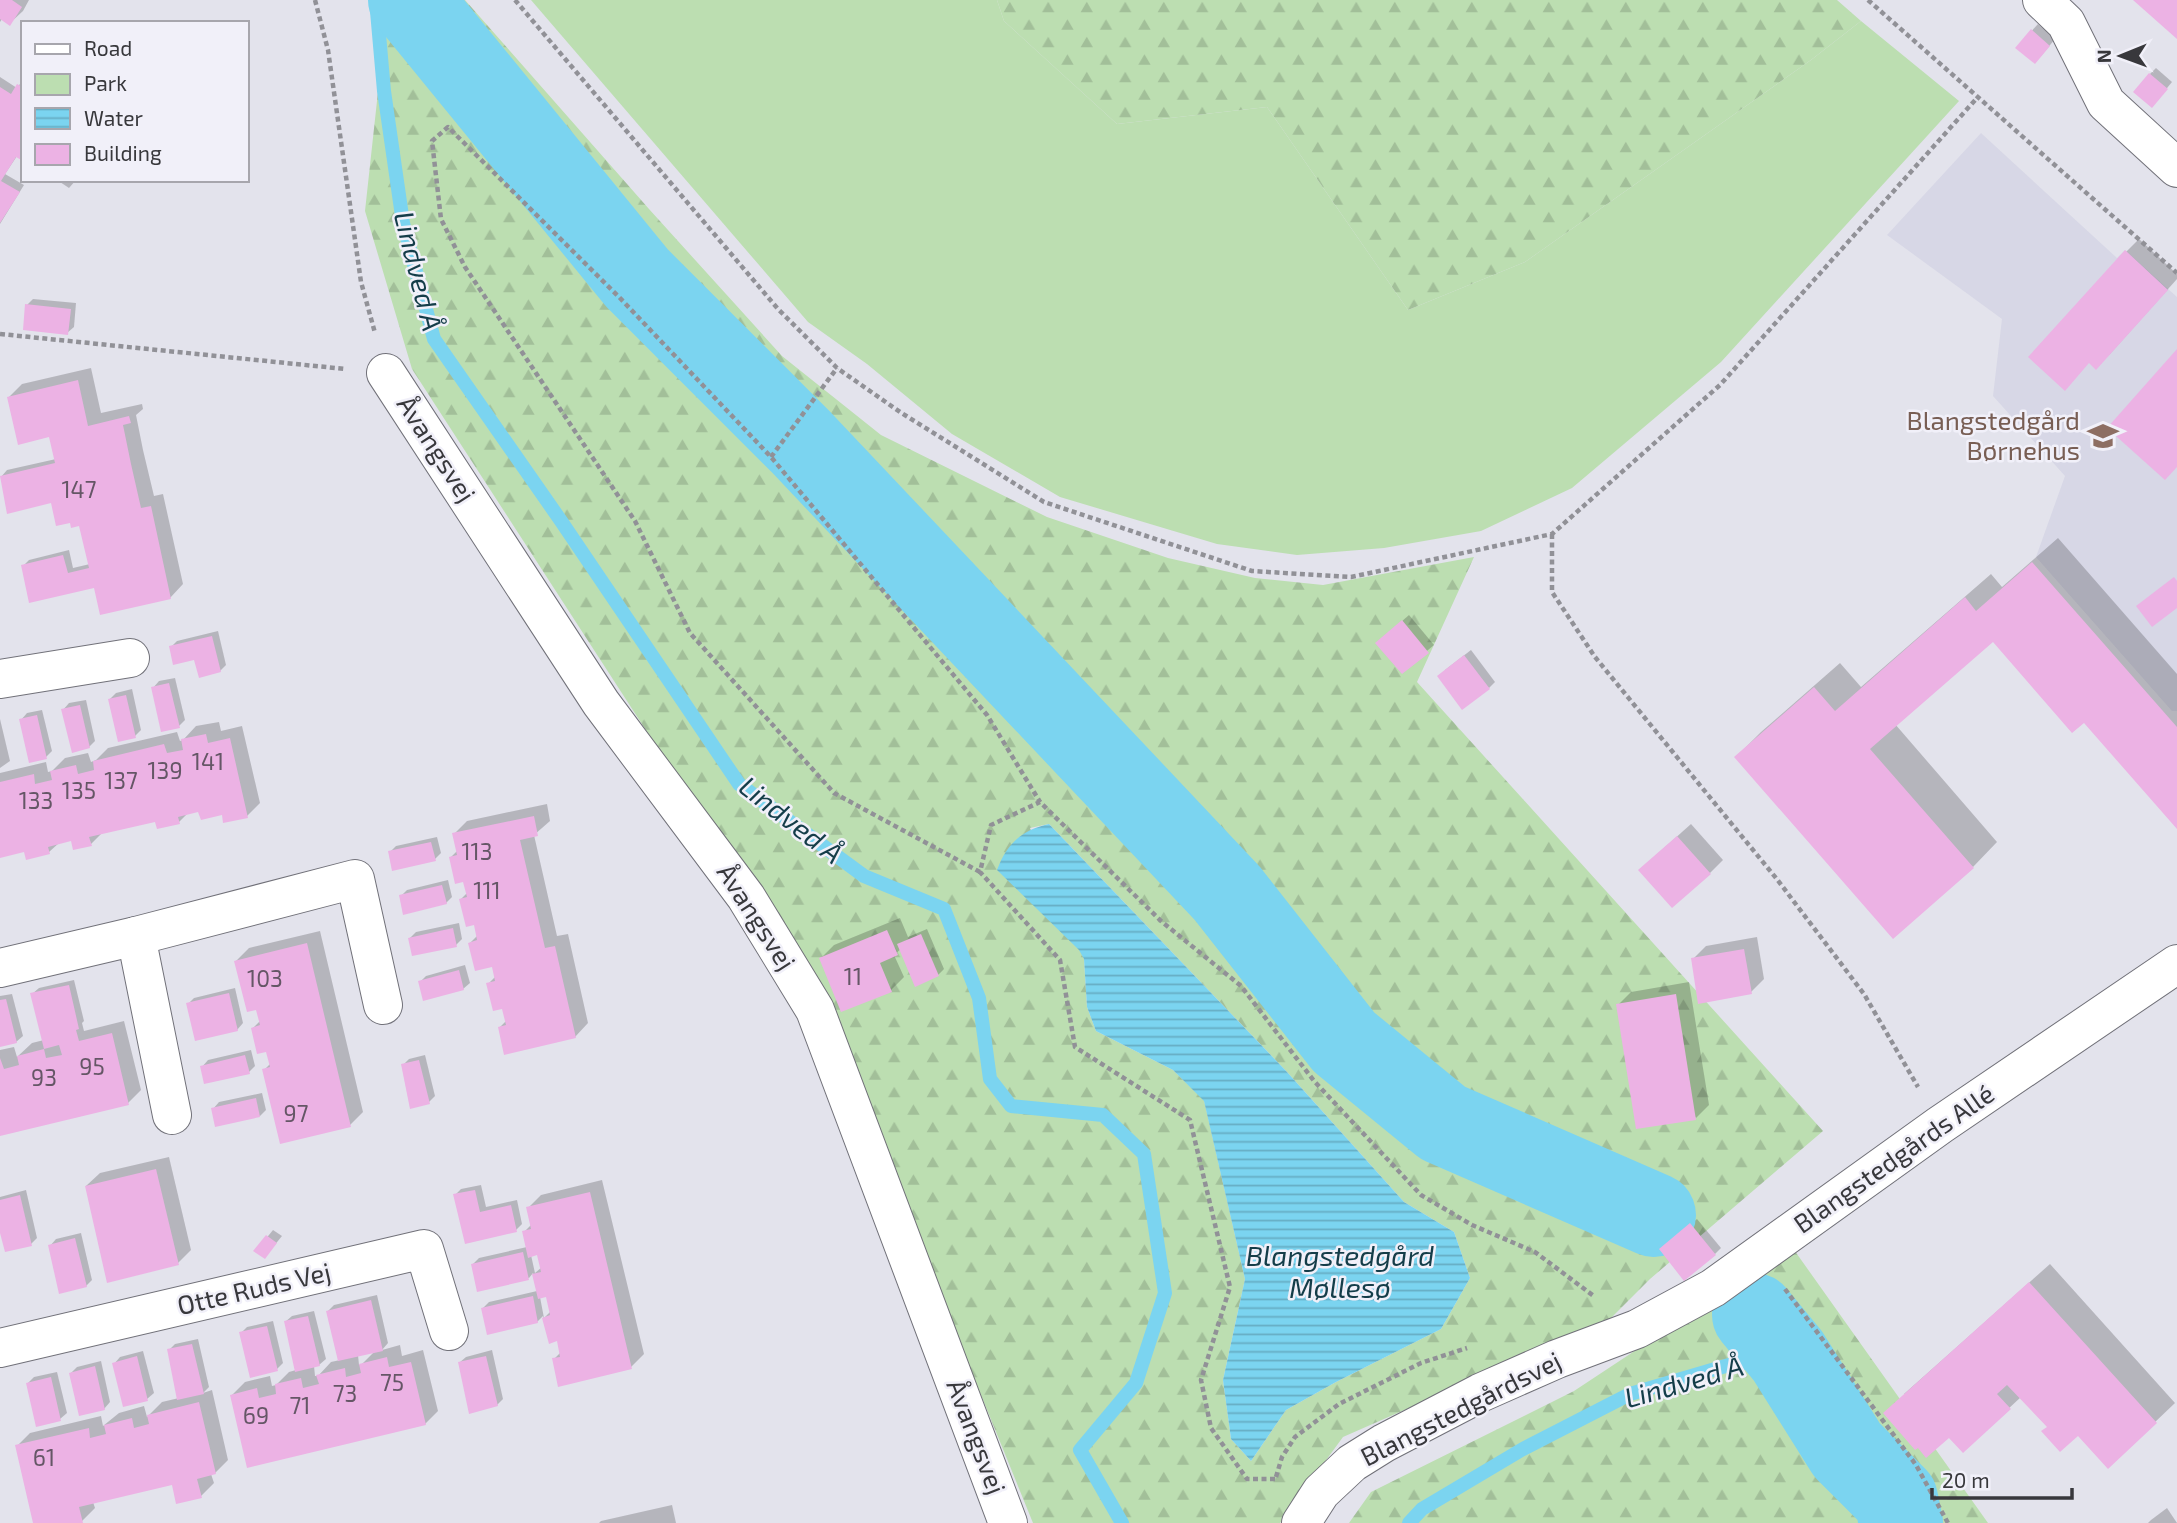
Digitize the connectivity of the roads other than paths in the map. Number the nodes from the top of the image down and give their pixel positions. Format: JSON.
{"nodes":[{"id":1,"x":2042,"y":0,"type":"edge"},
{"id":2,"x":2177,"y":168,"type":"edge"},
{"id":3,"x":386,"y":373,"type":"road end"},
{"id":4,"x":130,"y":658,"type":"dead end"},
{"id":5,"x":0,"y":679,"type":"edge"},
{"id":6,"x":136,"y":936,"type":"junction"},
{"id":7,"x":2177,"y":964,"type":"edge"},
{"id":8,"x":0,"y":968,"type":"edge"},
{"id":9,"x":383,"y":1006,"type":"dead end"},
{"id":10,"x":172,"y":1115,"type":"dead end"},
{"id":11,"x":449,"y":1331,"type":"dead end"},
{"id":12,"x":1604,"y":1341,"type":"joint"},
{"id":13,"x":0,"y":1348,"type":"edge"},
{"id":14,"x":1008,"y":1523,"type":"edge"},
{"id":15,"x":1301,"y":1523,"type":"edge"}],
"edges":[{"from":1,"to":2,"type":"street"},
{"from":3,"to":14,"type":"street","name":"Åvangsvej"},
{"from":4,"to":5,"type":"street"},
{"from":6,"to":8,"type":"street"},
{"from":6,"to":9,"type":"street"},
{"from":6,"to":10,"type":"street"},
{"from":7,"to":12,"type":"street","name":"Blangstedgårds Allé"},
{"from":11,"to":13,"type":"street","name":"Otte Ruds Vej"},
{"from":12,"to":15,"type":"street","name":"Blangstedgårdsvej"}]}
